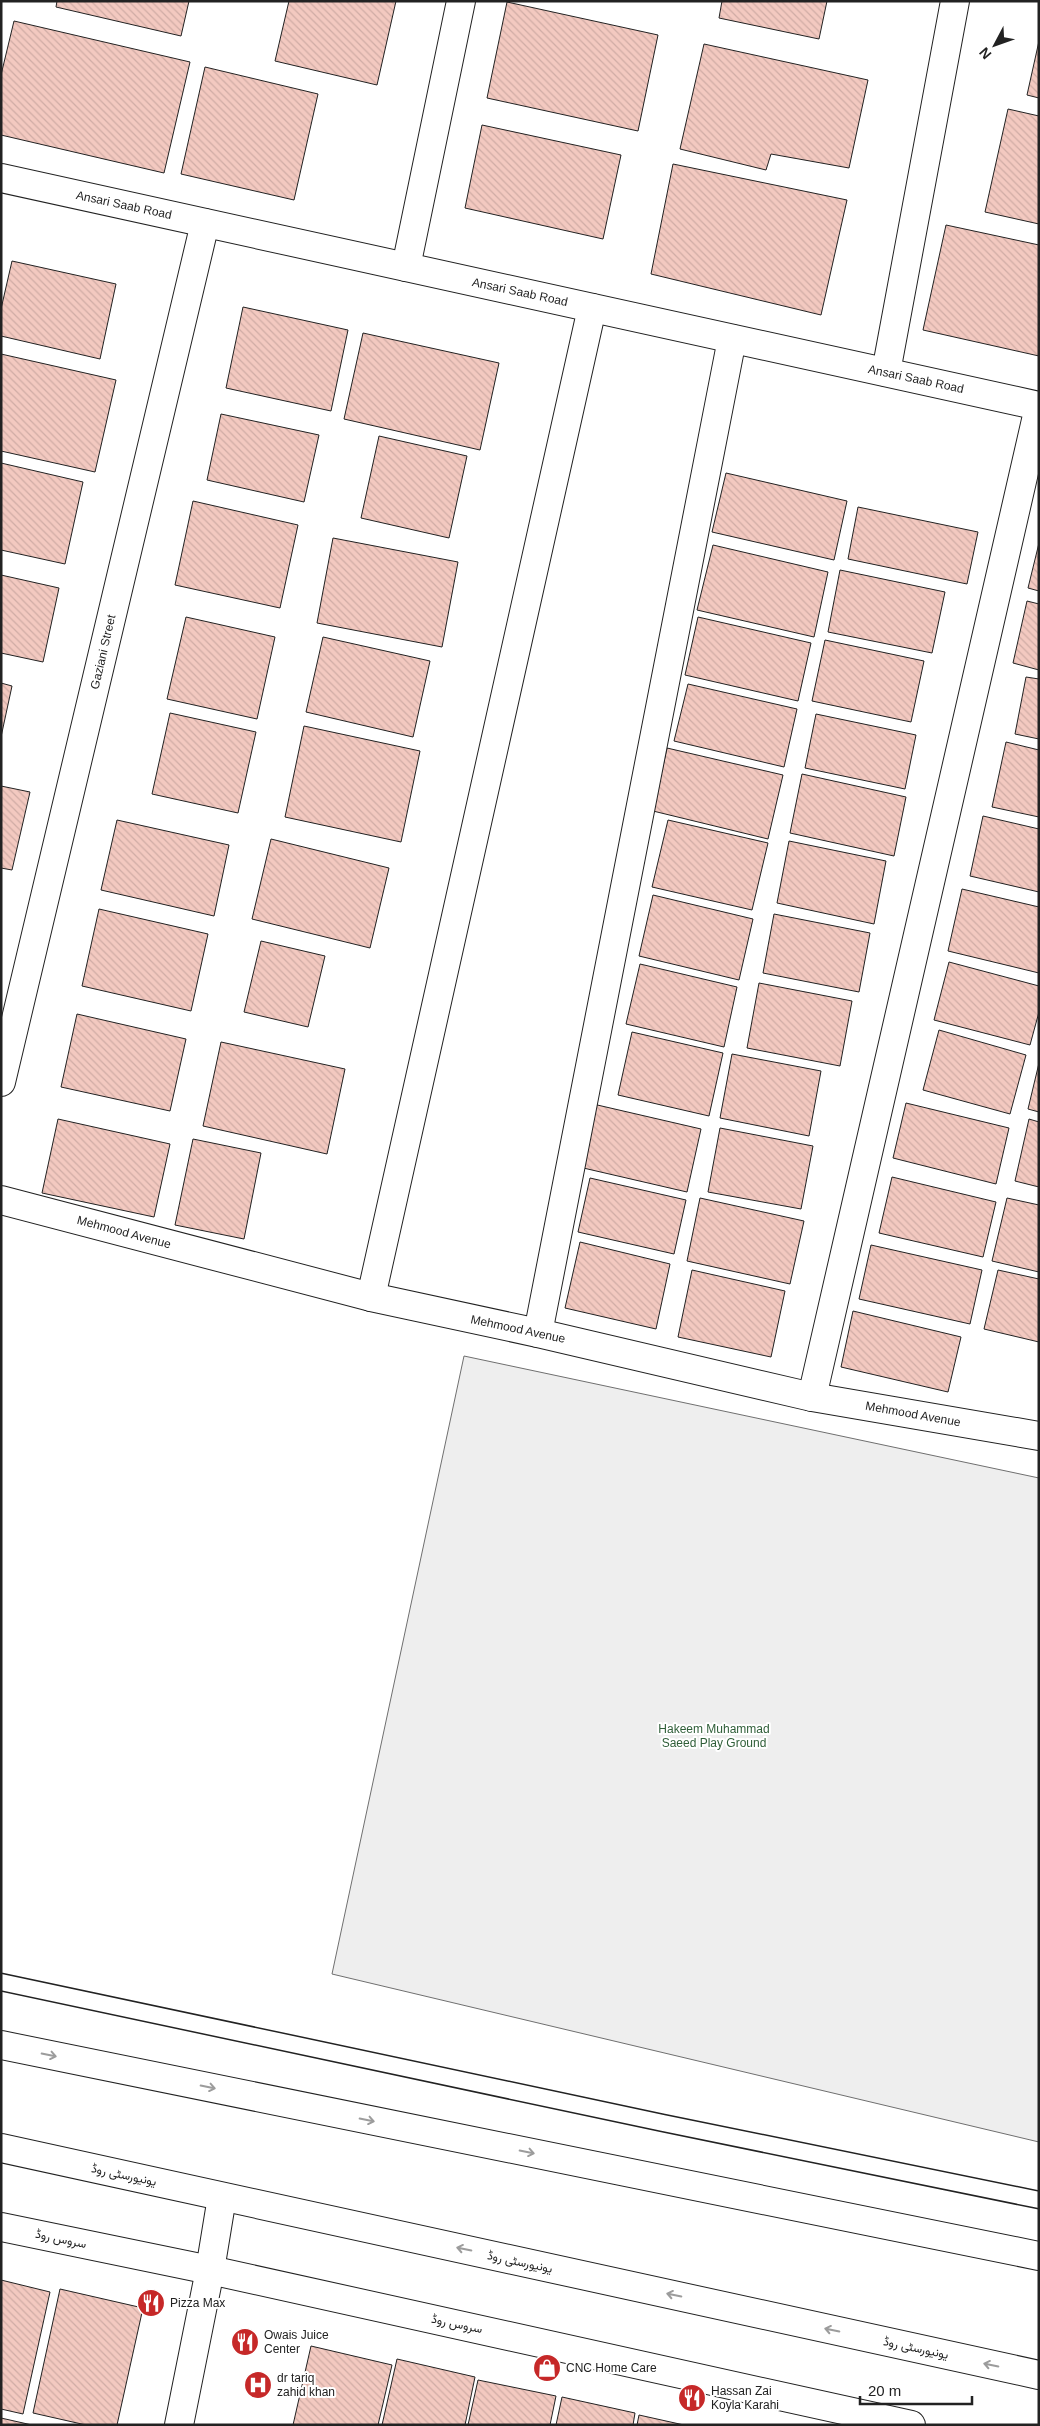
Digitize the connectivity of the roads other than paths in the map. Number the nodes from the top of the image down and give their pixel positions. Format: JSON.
{"nodes":[{"id":1,"x":462,"y":1,"type":"edge"},
{"id":2,"x":956,"y":1,"type":"edge"},
{"id":3,"x":1,"y":178,"type":"edge"},
{"id":4,"x":205,"y":223,"type":"junction"},
{"id":5,"x":406,"y":267,"type":"junction"},
{"id":6,"x":592,"y":308,"type":"junction"},
{"id":7,"x":732,"y":338,"type":"junction"},
{"id":8,"x":886,"y":372,"type":"junction"},
{"id":9,"x":1039,"y":407,"type":"edge"},
{"id":10,"x":1,"y":1082,"type":"edge"},
{"id":11,"x":1,"y":1200,"type":"edge"},
{"id":12,"x":371,"y":1298,"type":"junction"},
{"id":13,"x":538,"y":1333,"type":"junction"},
{"id":14,"x":812,"y":1397,"type":"junction"},
{"id":15,"x":1039,"y":1436,"type":"edge"},
{"id":16,"x":1,"y":1982,"type":"edge"},
{"id":17,"x":1,"y":2045,"type":"edge"},
{"id":18,"x":1,"y":2148,"type":"edge"},
{"id":19,"x":222,"y":2197,"type":"junction"},
{"id":20,"x":1039,"y":2200,"type":"edge"},
{"id":21,"x":1,"y":2227,"type":"edge"},
{"id":22,"x":1039,"y":2256,"type":"edge"},
{"id":23,"x":210,"y":2270,"type":"junction"},
{"id":24,"x":1039,"y":2375,"type":"edge"},
{"id":25,"x":179,"y":2425,"type":"edge"},
{"id":26,"x":911,"y":2425,"type":"edge"}],
"edges":[{"from":1,"to":5,"type":"street"},
{"from":2,"to":8,"type":"street"},
{"from":3,"to":4,"type":"street","name":"Ansari Saab Road"},
{"from":4,"to":5,"type":"street","name":"Ansari Saab Road"},
{"from":4,"to":10,"type":"street","name":"Gaziani Street"},
{"from":5,"to":6,"type":"street","name":"Ansari Saab Road"},
{"from":6,"to":7,"type":"street","name":"Ansari Saab Road"},
{"from":6,"to":12,"type":"street"},
{"from":7,"to":8,"type":"street","name":"Ansari Saab Road"},
{"from":7,"to":13,"type":"street"},
{"from":8,"to":9,"type":"street","name":"Ansari Saab Road"},
{"from":9,"to":14,"type":"street"},
{"from":11,"to":12,"type":"street","name":"Mehmood Avenue"},
{"from":12,"to":13,"type":"street","name":"Mehmood Avenue"},
{"from":13,"to":14,"type":"street","name":"Mehmood Avenue"},
{"from":14,"to":15,"type":"street","name":"Mehmood Avenue"},
{"from":16,"to":20,"type":"lane"},
{"from":17,"to":22,"type":"street","one_way":true},
{"from":18,"to":19,"type":"street","name":"یونیورسٹی روڈ"},
{"from":19,"to":23,"type":"street"},
{"from":24,"to":19,"type":"street","name":"یونیورسٹی روڈ","one_way":true},
{"from":21,"to":23,"type":"street","name":"سروس روڈ"},
{"from":23,"to":25,"type":"street"},
{"from":23,"to":26,"type":"street","name":"سروس روڈ"}]}
